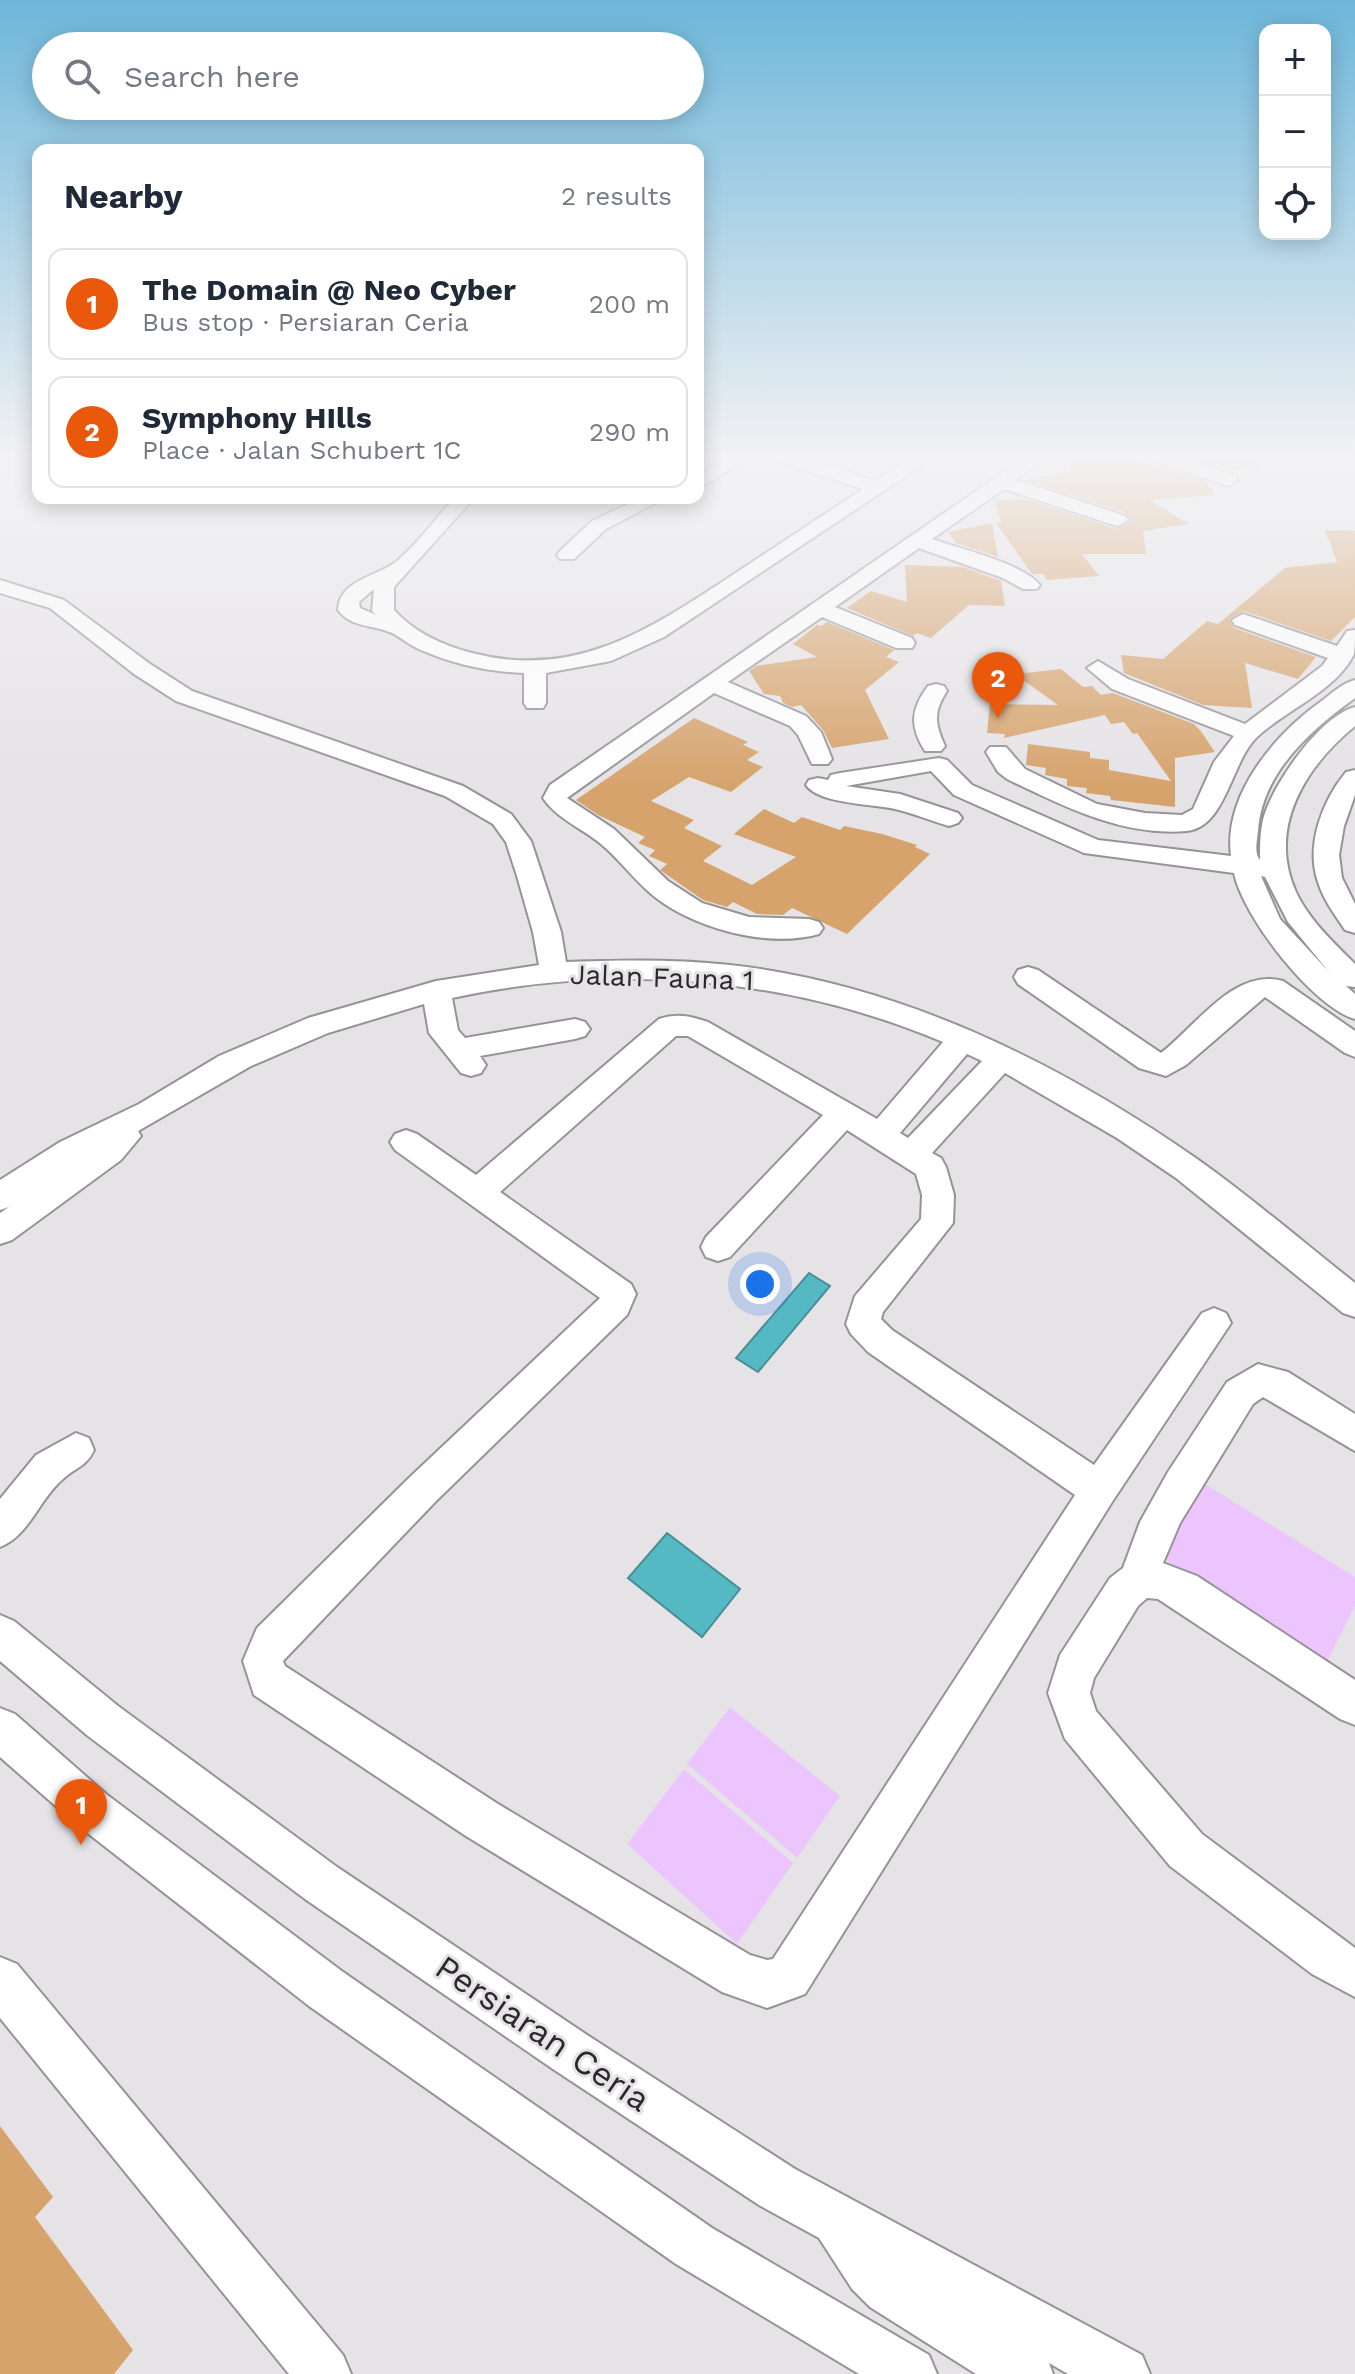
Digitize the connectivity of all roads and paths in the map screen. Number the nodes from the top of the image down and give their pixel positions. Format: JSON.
{"nodes":[{"id":1,"x":400,"y":567,"type":"edge"},
{"id":2,"x":757,"y":567,"type":"edge"},
{"id":3,"x":881,"y":567,"type":"edge"},
{"id":4,"x":990,"y":567,"type":"edge"},
{"id":5,"x":398,"y":569,"type":"junction"},
{"id":6,"x":1030,"y":585,"type":"dead end"},
{"id":7,"x":0,"y":586,"type":"edge"},
{"id":8,"x":821,"y":609,"type":"junction"},
{"id":9,"x":1243,"y":620,"type":"dead end"},
{"id":10,"x":398,"y":628,"type":"junction"},
{"id":11,"x":904,"y":643,"type":"dead end"},
{"id":12,"x":1348,"y":646,"type":"edge"},
{"id":13,"x":535,"y":667,"type":"junction"},
{"id":14,"x":1098,"y":668,"type":"dead end"},
{"id":15,"x":1355,"y":687,"type":"edge"},
{"id":16,"x":707,"y":688,"type":"junction"},
{"id":17,"x":936,"y":691,"type":"dead end"},
{"id":18,"x":535,"y":703,"type":"dead end"},
{"id":19,"x":1355,"y":714,"type":"edge"},
{"id":20,"x":1248,"y":733,"type":"junction"},
{"id":21,"x":998,"y":752,"type":"dead end"},
{"id":22,"x":937,"y":758,"type":"junction"},
{"id":23,"x":824,"y":770,"type":"junction"},
{"id":24,"x":1355,"y":777,"type":"edge"},
{"id":25,"x":949,"y":818,"type":"dead end"},
{"id":26,"x":1245,"y":861,"type":"junction"},
{"id":27,"x":1275,"y":863,"type":"junction"},
{"id":28,"x":1355,"y":924,"type":"edge"},
{"id":29,"x":809,"y":928,"type":"dead end"},
{"id":30,"x":554,"y":972,"type":"junction"},
{"id":31,"x":1028,"y":977,"type":"dead end"},
{"id":32,"x":1355,"y":981,"type":"edge"},
{"id":33,"x":436,"y":991,"type":"junction"},
{"id":34,"x":1355,"y":1009,"type":"edge"},
{"id":35,"x":575,"y":1029,"type":"dead end"},
{"id":36,"x":961,"y":1041,"type":"junction"},
{"id":37,"x":1355,"y":1046,"type":"edge"},
{"id":38,"x":1001,"y":1059,"type":"junction"},
{"id":39,"x":844,"y":1113,"type":"junction"},
{"id":40,"x":147,"y":1114,"type":"junction"},
{"id":41,"x":880,"y":1136,"type":"junction"},
{"id":42,"x":406,"y":1142,"type":"dead end"},
{"id":43,"x":911,"y":1155,"type":"junction"},
{"id":44,"x":477,"y":1193,"type":"junction"},
{"id":45,"x":0,"y":1197,"type":"edge"},
{"id":46,"x":0,"y":1231,"type":"edge"},
{"id":47,"x":718,"y":1247,"type":"dead end"},
{"id":48,"x":1355,"y":1303,"type":"edge"},
{"id":49,"x":1214,"y":1323,"type":"dead end"},
{"id":50,"x":1355,"y":1434,"type":"edge"},
{"id":51,"x":76,"y":1450,"type":"dead end"},
{"id":52,"x":1099,"y":1490,"type":"junction"},
{"id":53,"x":0,"y":1529,"type":"edge"},
{"id":54,"x":1140,"y":1579,"type":"junction"},
{"id":55,"x":0,"y":1635,"type":"edge"},
{"id":56,"x":1353,"y":1697,"type":"edge"},
{"id":57,"x":0,"y":1729,"type":"edge"},
{"id":58,"x":1355,"y":1974,"type":"edge"},
{"id":59,"x":0,"y":1981,"type":"edge"},
{"id":60,"x":836,"y":2220,"type":"junction"},
{"id":61,"x":868,"y":2359,"type":"edge"},
{"id":62,"x":324,"y":2374,"type":"edge"},
{"id":63,"x":910,"y":2374,"type":"edge"},
{"id":64,"x":1026,"y":2374,"type":"edge"},
{"id":65,"x":1123,"y":2374,"type":"edge"}],
"edges":[{"from":1,"to":5,"type":"street"},
{"from":2,"to":13,"type":"street"},
{"from":3,"to":8,"type":"street"},
{"from":4,"to":6,"type":"street"},
{"from":5,"to":10,"type":"street"},
{"from":5,"to":10,"type":"street"},
{"from":7,"to":30,"type":"street"},
{"from":8,"to":11,"type":"street"},
{"from":8,"to":16,"type":"street"},
{"from":9,"to":12,"type":"street"},
{"from":10,"to":13,"type":"street"},
{"from":12,"to":20,"type":"street"},
{"from":13,"to":18,"type":"street"},
{"from":14,"to":20,"type":"street"},
{"from":15,"to":26,"type":"street"},
{"from":16,"to":23,"type":"street"},
{"from":16,"to":29,"type":"street"},
{"from":17,"to":22,"type":"street"},
{"from":19,"to":27,"type":"street"},
{"from":20,"to":21,"type":"street"},
{"from":22,"to":23,"type":"street"},
{"from":22,"to":26,"type":"street"},
{"from":23,"to":25,"type":"street"},
{"from":24,"to":28,"type":"street"},
{"from":26,"to":27,"type":"street"},
{"from":26,"to":34,"type":"street"},
{"from":27,"to":32,"type":"street"},
{"from":30,"to":33,"type":"street","name":"Jalan Fauna 1"},
{"from":30,"to":36,"type":"street","name":"Jalan Fauna 1"},
{"from":31,"to":37,"type":"street"},
{"from":33,"to":35,"type":"street"},
{"from":33,"to":40,"type":"street","name":"Jalan Fauna 1"},
{"from":36,"to":38,"type":"street","name":"Jalan Fauna 1"},
{"from":36,"to":41,"type":"street"},
{"from":38,"to":43,"type":"street"},
{"from":38,"to":48,"type":"street","name":"Jalan Fauna 1"},
{"from":39,"to":41,"type":"street"},
{"from":39,"to":44,"type":"street"},
{"from":39,"to":47,"type":"street"},
{"from":40,"to":45,"type":"street","name":"Jalan Fauna 1"},
{"from":40,"to":46,"type":"street","name":"Jalan Fauna 1"},
{"from":41,"to":43,"type":"street"},
{"from":42,"to":44,"type":"street"},
{"from":43,"to":52,"type":"street"},
{"from":44,"to":52,"type":"street"},
{"from":49,"to":52,"type":"street"},
{"from":50,"to":54,"type":"street"},
{"from":51,"to":53,"type":"street"},
{"from":54,"to":56,"type":"street"},
{"from":54,"to":58,"type":"street"},
{"from":55,"to":60,"type":"street","name":"Persiaran Ceria"},
{"from":57,"to":61,"type":"street"},
{"from":59,"to":62,"type":"street"},
{"from":60,"to":64,"type":"street"},
{"from":60,"to":65,"type":"street","name":"Persiaran Ceria"},
{"from":61,"to":63,"type":"street"}]}
